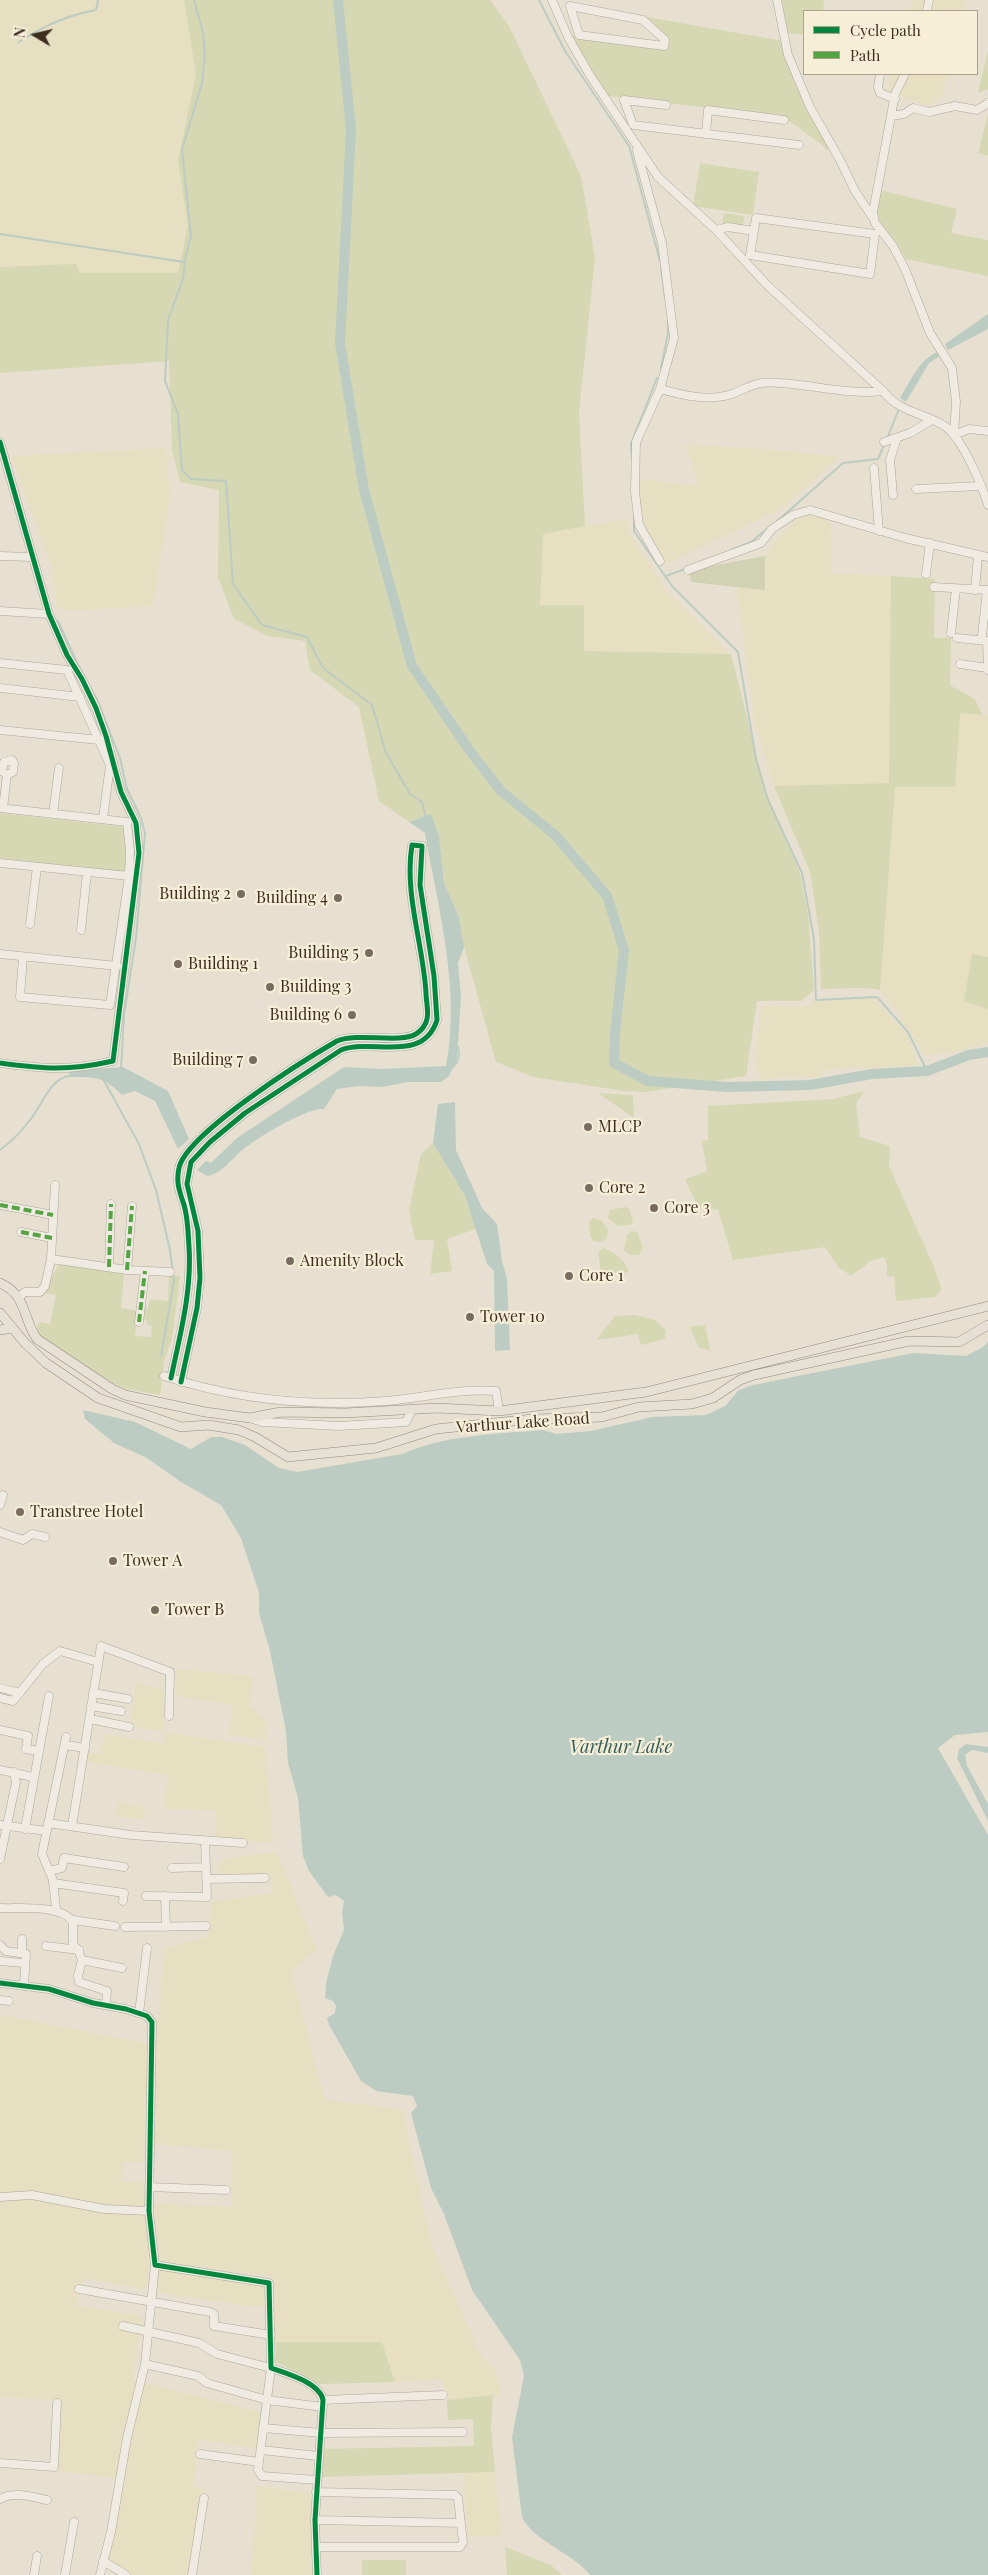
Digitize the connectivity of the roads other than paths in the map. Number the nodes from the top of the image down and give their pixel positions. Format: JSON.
{"nodes":[{"id":1,"x":552,"y":0,"type":"edge"},
{"id":2,"x":777,"y":0,"type":"edge"},
{"id":3,"x":575,"y":22,"type":"junction"},
{"id":4,"x":562,"y":24,"type":"junction"},
{"id":5,"x":880,"y":75,"type":"edge"},
{"id":6,"x":905,"y":75,"type":"edge"},
{"id":7,"x":895,"y":99,"type":"junction"},
{"id":8,"x":988,"y":103,"type":"edge"},
{"id":9,"x":666,"y":105,"type":"dead end"},
{"id":10,"x":628,"y":110,"type":"junction"},
{"id":11,"x":616,"y":114,"type":"junction"},
{"id":12,"x":892,"y":116,"type":"junction"},
{"id":13,"x":784,"y":120,"type":"dead end"},
{"id":14,"x":706,"y":134,"type":"junction"},
{"id":15,"x":635,"y":144,"type":"junction"},
{"id":16,"x":799,"y":145,"type":"dead end"},
{"id":17,"x":873,"y":218,"type":"junction"},
{"id":18,"x":716,"y":230,"type":"junction"},
{"id":19,"x":754,"y":231,"type":"junction"},
{"id":20,"x":660,"y":390,"type":"junction"},
{"id":21,"x":883,"y":391,"type":"junction"},
{"id":22,"x":932,"y":420,"type":"junction"},
{"id":23,"x":988,"y":431,"type":"edge"},
{"id":24,"x":954,"y":435,"type":"junction"},
{"id":25,"x":0,"y":442,"type":"edge"},
{"id":26,"x":874,"y":468,"type":"dead end"},
{"id":27,"x":980,"y":486,"type":"junction"},
{"id":28,"x":916,"y":489,"type":"dead end"},
{"id":29,"x":893,"y":495,"type":"dead end"},
{"id":30,"x":988,"y":505,"type":"edge"},
{"id":31,"x":879,"y":531,"type":"junction"},
{"id":32,"x":930,"y":543,"type":"junction"},
{"id":33,"x":0,"y":556,"type":"edge"},
{"id":34,"x":978,"y":556,"type":"junction"},
{"id":35,"x":31,"y":557,"type":"junction"},
{"id":36,"x":988,"y":557,"type":"edge"},
{"id":37,"x":660,"y":561,"type":"dead end"},
{"id":38,"x":688,"y":570,"type":"dead end"},
{"id":39,"x":926,"y":574,"type":"dead end"},
{"id":40,"x":934,"y":588,"type":"dead end"},
{"id":41,"x":956,"y":589,"type":"junction"},
{"id":42,"x":974,"y":590,"type":"junction"},
{"id":43,"x":988,"y":590,"type":"edge"},
{"id":44,"x":0,"y":611,"type":"edge"},
{"id":45,"x":49,"y":614,"type":"junction"},
{"id":46,"x":982,"y":636,"type":"dead end"},
{"id":47,"x":0,"y":663,"type":"edge"},
{"id":48,"x":960,"y":664,"type":"dead end"},
{"id":49,"x":987,"y":669,"type":"edge"},
{"id":50,"x":0,"y":688,"type":"edge"},
{"id":51,"x":80,"y":697,"type":"junction"},
{"id":52,"x":0,"y":730,"type":"edge"},
{"id":53,"x":99,"y":740,"type":"junction"},
{"id":54,"x":59,"y":768,"type":"dead end"},
{"id":55,"x":7,"y":775,"type":"dead end"},
{"id":56,"x":1,"y":808,"type":"edge"},
{"id":57,"x":53,"y":814,"type":"junction"},
{"id":58,"x":103,"y":820,"type":"junction"},
{"id":59,"x":0,"y":862,"type":"edge"},
{"id":60,"x":37,"y":866,"type":"junction"},
{"id":61,"x":87,"y":872,"type":"junction"},
{"id":62,"x":128,"y":876,"type":"junction"},
{"id":63,"x":423,"y":906,"type":"junction"},
{"id":64,"x":414,"y":907,"type":"junction"},
{"id":65,"x":30,"y":924,"type":"dead end"},
{"id":66,"x":81,"y":930,"type":"dead end"},
{"id":67,"x":0,"y":954,"type":"edge"},
{"id":68,"x":22,"y":957,"type":"junction"},
{"id":69,"x":117,"y":966,"type":"junction"},
{"id":70,"x":0,"y":1063,"type":"edge"},
{"id":71,"x":216,"y":1123,"type":"junction"},
{"id":72,"x":222,"y":1131,"type":"junction"},
{"id":73,"x":191,"y":1147,"type":"junction"},
{"id":74,"x":198,"y":1154,"type":"junction"},
{"id":75,"x":55,"y":1185,"type":"dead end"},
{"id":76,"x":111,"y":1204,"type":"dead end"},
{"id":77,"x":0,"y":1205,"type":"edge"},
{"id":78,"x":132,"y":1206,"type":"dead end"},
{"id":79,"x":52,"y":1216,"type":"junction"},
{"id":80,"x":21,"y":1232,"type":"dead end"},
{"id":81,"x":52,"y":1238,"type":"junction"},
{"id":82,"x":51,"y":1259,"type":"junction"},
{"id":83,"x":108,"y":1267,"type":"junction"},
{"id":84,"x":127,"y":1270,"type":"junction"},
{"id":85,"x":145,"y":1272,"type":"junction"},
{"id":86,"x":170,"y":1272,"type":"dead end"},
{"id":87,"x":0,"y":1283,"type":"edge"},
{"id":88,"x":189,"y":1285,"type":"junction"},
{"id":89,"x":199,"y":1286,"type":"junction"},
{"id":90,"x":19,"y":1297,"type":"junction"},
{"id":91,"x":988,"y":1306,"type":"edge"},
{"id":92,"x":0,"y":1313,"type":"edge"},
{"id":93,"x":139,"y":1322,"type":"dead end"},
{"id":94,"x":988,"y":1325,"type":"edge"},
{"id":95,"x":12,"y":1328,"type":"junction"},
{"id":96,"x":0,"y":1330,"type":"edge"},
{"id":97,"x":38,"y":1339,"type":"junction"},
{"id":98,"x":30,"y":1347,"type":"junction"},
{"id":99,"x":181,"y":1382,"type":"junction"},
{"id":100,"x":281,"y":1402,"type":"junction"},
{"id":101,"x":412,"y":1410,"type":"junction"},
{"id":102,"x":499,"y":1411,"type":"junction"},
{"id":103,"x":281,"y":1412,"type":"junction"},
{"id":104,"x":250,"y":1418,"type":"junction"},
{"id":105,"x":3,"y":1495,"type":"dead end"},
{"id":106,"x":0,"y":1506,"type":"edge"},
{"id":107,"x":0,"y":1532,"type":"edge"},
{"id":108,"x":45,"y":1537,"type":"dead end"},
{"id":109,"x":98,"y":1662,"type":"junction"},
{"id":110,"x":0,"y":1688,"type":"edge"},
{"id":111,"x":20,"y":1693,"type":"junction"},
{"id":112,"x":93,"y":1693,"type":"junction"},
{"id":113,"x":49,"y":1696,"type":"dead end"},
{"id":114,"x":0,"y":1698,"type":"edge"},
{"id":115,"x":128,"y":1700,"type":"dead end"},
{"id":116,"x":91,"y":1706,"type":"junction"},
{"id":117,"x":121,"y":1711,"type":"dead end"},
{"id":118,"x":169,"y":1716,"type":"dead end"},
{"id":119,"x":90,"y":1718,"type":"junction"},
{"id":120,"x":129,"y":1726,"type":"dead end"},
{"id":121,"x":0,"y":1730,"type":"edge"},
{"id":122,"x":85,"y":1748,"type":"junction"},
{"id":123,"x":39,"y":1751,"type":"junction"},
{"id":124,"x":0,"y":1770,"type":"edge"},
{"id":125,"x":14,"y":1772,"type":"junction"},
{"id":126,"x":33,"y":1777,"type":"junction"},
{"id":127,"x":3,"y":1825,"type":"edge"},
{"id":128,"x":72,"y":1826,"type":"junction"},
{"id":129,"x":48,"y":1827,"type":"junction"},
{"id":130,"x":25,"y":1829,"type":"junction"},
{"id":131,"x":206,"y":1841,"type":"junction"},
{"id":132,"x":243,"y":1843,"type":"dead end"},
{"id":133,"x":0,"y":1859,"type":"edge"},
{"id":134,"x":124,"y":1867,"type":"dead end"},
{"id":135,"x":206,"y":1867,"type":"junction"},
{"id":136,"x":172,"y":1868,"type":"dead end"},
{"id":137,"x":49,"y":1871,"type":"junction"},
{"id":138,"x":265,"y":1878,"type":"dead end"},
{"id":139,"x":207,"y":1879,"type":"junction"},
{"id":140,"x":53,"y":1882,"type":"junction"},
{"id":141,"x":146,"y":1896,"type":"dead end"},
{"id":142,"x":165,"y":1896,"type":"junction"},
{"id":143,"x":123,"y":1900,"type":"dead end"},
{"id":144,"x":0,"y":1908,"type":"edge"},
{"id":145,"x":53,"y":1909,"type":"junction"},
{"id":146,"x":73,"y":1920,"type":"junction"},
{"id":147,"x":115,"y":1926,"type":"dead end"},
{"id":148,"x":166,"y":1926,"type":"junction"},
{"id":149,"x":206,"y":1926,"type":"dead end"},
{"id":150,"x":125,"y":1927,"type":"dead end"},
{"id":151,"x":22,"y":1939,"type":"dead end"},
{"id":152,"x":0,"y":1944,"type":"edge"},
{"id":153,"x":46,"y":1946,"type":"dead end"},
{"id":154,"x":147,"y":1948,"type":"dead end"},
{"id":155,"x":79,"y":1950,"type":"junction"},
{"id":156,"x":22,"y":1952,"type":"junction"},
{"id":157,"x":82,"y":1960,"type":"junction"},
{"id":158,"x":0,"y":1961,"type":"edge"},
{"id":159,"x":23,"y":1963,"type":"dead end"},
{"id":160,"x":122,"y":1968,"type":"dead end"},
{"id":161,"x":0,"y":1983,"type":"edge"},
{"id":162,"x":24,"y":1986,"type":"junction"},
{"id":163,"x":0,"y":2000,"type":"edge"},
{"id":164,"x":9,"y":2001,"type":"dead end"},
{"id":165,"x":106,"y":2005,"type":"junction"},
{"id":166,"x":139,"y":2013,"type":"junction"},
{"id":167,"x":149,"y":2187,"type":"junction"},
{"id":168,"x":226,"y":2190,"type":"dead end"},
{"id":169,"x":0,"y":2197,"type":"edge"},
{"id":170,"x":149,"y":2211,"type":"junction"},
{"id":171,"x":155,"y":2265,"type":"junction"},
{"id":172,"x":79,"y":2289,"type":"dead end"},
{"id":173,"x":153,"y":2301,"type":"junction"},
{"id":174,"x":123,"y":2326,"type":"dead end"},
{"id":175,"x":149,"y":2332,"type":"junction"},
{"id":176,"x":271,"y":2335,"type":"junction"},
{"id":177,"x":145,"y":2364,"type":"junction"},
{"id":178,"x":271,"y":2368,"type":"junction"},
{"id":179,"x":443,"y":2395,"type":"dead end"},
{"id":180,"x":267,"y":2400,"type":"junction"},
{"id":181,"x":57,"y":2403,"type":"dead end"},
{"id":182,"x":323,"y":2403,"type":"junction"},
{"id":183,"x":264,"y":2428,"type":"junction"},
{"id":184,"x":463,"y":2432,"type":"dead end"},
{"id":185,"x":321,"y":2433,"type":"junction"},
{"id":186,"x":261,"y":2450,"type":"junction"},
{"id":187,"x":200,"y":2454,"type":"dead end"},
{"id":188,"x":318,"y":2456,"type":"junction"},
{"id":189,"x":259,"y":2462,"type":"junction"},
{"id":190,"x":0,"y":2463,"type":"edge"},
{"id":191,"x":317,"y":2480,"type":"junction"},
{"id":192,"x":316,"y":2492,"type":"junction"},
{"id":193,"x":204,"y":2498,"type":"dead end"},
{"id":194,"x":0,"y":2499,"type":"edge"},
{"id":195,"x":47,"y":2500,"type":"dead end"},
{"id":196,"x":315,"y":2520,"type":"junction"},
{"id":197,"x":74,"y":2522,"type":"dead end"},
{"id":198,"x":461,"y":2523,"type":"junction"},
{"id":199,"x":317,"y":2547,"type":"junction"},
{"id":200,"x":37,"y":2556,"type":"dead end"},
{"id":201,"x":103,"y":2561,"type":"junction"},
{"id":202,"x":34,"y":2575,"type":"edge"},
{"id":203,"x":65,"y":2575,"type":"edge"},
{"id":204,"x":100,"y":2575,"type":"edge"},
{"id":205,"x":126,"y":2575,"type":"edge"},
{"id":206,"x":192,"y":2575,"type":"edge"},
{"id":207,"x":317,"y":2575,"type":"edge"}],
"edges":[{"from":1,"to":4,"type":"street"},
{"from":2,"to":17,"type":"street"},
{"from":3,"to":3,"type":"street"},
{"from":3,"to":4,"type":"street"},
{"from":4,"to":11,"type":"street"},
{"from":5,"to":7,"type":"street"},
{"from":6,"to":7,"type":"street"},
{"from":7,"to":12,"type":"street"},
{"from":8,"to":12,"type":"street"},
{"from":9,"to":10,"type":"street"},
{"from":10,"to":11,"type":"street"},
{"from":10,"to":14,"type":"street"},
{"from":11,"to":15,"type":"street"},
{"from":12,"to":17,"type":"street"},
{"from":13,"to":14,"type":"street"},
{"from":14,"to":16,"type":"street"},
{"from":15,"to":18,"type":"street"},
{"from":15,"to":20,"type":"street"},
{"from":17,"to":24,"type":"street"},
{"from":18,"to":19,"type":"street"},
{"from":18,"to":21,"type":"street"},
{"from":19,"to":19,"type":"street"},
{"from":20,"to":21,"type":"street"},
{"from":20,"to":37,"type":"street"},
{"from":21,"to":22,"type":"street"},
{"from":22,"to":24,"type":"street"},
{"from":22,"to":29,"type":"street"},
{"from":23,"to":24,"type":"street"},
{"from":24,"to":27,"type":"street"},
{"from":25,"to":35,"type":"street"},
{"from":26,"to":31,"type":"street"},
{"from":27,"to":28,"type":"street"},
{"from":27,"to":30,"type":"street"},
{"from":31,"to":32,"type":"street"},
{"from":31,"to":38,"type":"street"},
{"from":32,"to":34,"type":"street"},
{"from":32,"to":39,"type":"street"},
{"from":33,"to":35,"type":"street"},
{"from":34,"to":36,"type":"street"},
{"from":34,"to":42,"type":"street"},
{"from":35,"to":45,"type":"street"},
{"from":40,"to":41,"type":"street"},
{"from":41,"to":42,"type":"street"},
{"from":41,"to":49,"type":"street"},
{"from":42,"to":43,"type":"street"},
{"from":43,"to":46,"type":"street"},
{"from":44,"to":45,"type":"street"},
{"from":45,"to":70,"type":"street"},
{"from":47,"to":51,"type":"street"},
{"from":48,"to":49,"type":"street"},
{"from":50,"to":51,"type":"street"},
{"from":51,"to":53,"type":"street"},
{"from":52,"to":53,"type":"street"},
{"from":53,"to":58,"type":"street"},
{"from":54,"to":57,"type":"street"},
{"from":55,"to":56,"type":"street"},
{"from":56,"to":57,"type":"street"},
{"from":57,"to":58,"type":"street"},
{"from":58,"to":62,"type":"street"},
{"from":59,"to":60,"type":"street"},
{"from":60,"to":61,"type":"street"},
{"from":60,"to":65,"type":"street"},
{"from":61,"to":62,"type":"street"},
{"from":61,"to":66,"type":"street"},
{"from":62,"to":69,"type":"street"},
{"from":63,"to":64,"type":"street"},
{"from":63,"to":64,"type":"street"},
{"from":63,"to":72,"type":"street"},
{"from":64,"to":71,"type":"street"},
{"from":67,"to":68,"type":"street"},
{"from":68,"to":69,"type":"street"},
{"from":68,"to":69,"type":"street"},
{"from":71,"to":72,"type":"street"},
{"from":71,"to":73,"type":"street"},
{"from":72,"to":74,"type":"street"},
{"from":73,"to":74,"type":"street"},
{"from":73,"to":88,"type":"street"},
{"from":74,"to":89,"type":"street"},
{"from":75,"to":79,"type":"street"},
{"from":76,"to":83,"type":"street"},
{"from":77,"to":79,"type":"street"},
{"from":78,"to":84,"type":"street"},
{"from":79,"to":81,"type":"street"},
{"from":80,"to":81,"type":"street"},
{"from":81,"to":82,"type":"street"},
{"from":82,"to":83,"type":"street"},
{"from":82,"to":90,"type":"street"},
{"from":83,"to":84,"type":"street"},
{"from":84,"to":85,"type":"street"},
{"from":85,"to":86,"type":"street"},
{"from":85,"to":93,"type":"street"},
{"from":87,"to":90,"type":"main road"},
{"from":88,"to":89,"type":"street"},
{"from":88,"to":99,"type":"street"},
{"from":89,"to":99,"type":"street"},
{"from":90,"to":97,"type":"main road","name":"Varthur Lake Road"},
{"from":91,"to":102,"type":"main road","name":"Varthur Lake Road"},
{"from":92,"to":95,"type":"main road","name":"Varthur Lake Road"},
{"from":94,"to":98,"type":"main road","name":"Varthur Lake Road"},
{"from":95,"to":96,"type":"main road"},
{"from":95,"to":98,"type":"main road","name":"Varthur Lake Road"},
{"from":97,"to":98,"type":"main road"},
{"from":97,"to":104,"type":"main road","name":"Varthur Lake Road"},
{"from":99,"to":100,"type":"street"},
{"from":100,"to":102,"type":"street"},
{"from":100,"to":103,"type":"street"},
{"from":101,"to":102,"type":"main road","name":"Varthur Lake Road"},
{"from":101,"to":103,"type":"main road","name":"Varthur Lake Road"},
{"from":101,"to":104,"type":"street","name":"Varthur Lake Road"},
{"from":103,"to":104,"type":"main road","name":"Varthur Lake Road"},
{"from":105,"to":106,"type":"street"},
{"from":107,"to":108,"type":"street"},
{"from":109,"to":111,"type":"street"},
{"from":109,"to":112,"type":"street"},
{"from":109,"to":118,"type":"street"},
{"from":110,"to":111,"type":"street"},
{"from":111,"to":114,"type":"street"},
{"from":112,"to":115,"type":"street"},
{"from":112,"to":116,"type":"street"},
{"from":113,"to":123,"type":"street"},
{"from":116,"to":117,"type":"street"},
{"from":116,"to":119,"type":"street"},
{"from":119,"to":120,"type":"street"},
{"from":119,"to":122,"type":"street"},
{"from":121,"to":123,"type":"street"},
{"from":122,"to":128,"type":"street"},
{"from":122,"to":129,"type":"street"},
{"from":123,"to":126,"type":"street"},
{"from":124,"to":125,"type":"street"},
{"from":125,"to":126,"type":"street"},
{"from":125,"to":127,"type":"street"},
{"from":126,"to":130,"type":"street"},
{"from":127,"to":130,"type":"street"},
{"from":127,"to":133,"type":"street"},
{"from":128,"to":129,"type":"street"},
{"from":128,"to":131,"type":"street"},
{"from":129,"to":130,"type":"street"},
{"from":129,"to":137,"type":"street"},
{"from":131,"to":132,"type":"street"},
{"from":131,"to":135,"type":"street"},
{"from":134,"to":137,"type":"street"},
{"from":135,"to":136,"type":"street"},
{"from":135,"to":139,"type":"street"},
{"from":137,"to":140,"type":"street"},
{"from":138,"to":139,"type":"street"},
{"from":139,"to":142,"type":"street"},
{"from":140,"to":143,"type":"street"},
{"from":140,"to":145,"type":"street"},
{"from":141,"to":142,"type":"street"},
{"from":142,"to":148,"type":"street"},
{"from":144,"to":145,"type":"street"},
{"from":145,"to":146,"type":"street"},
{"from":146,"to":147,"type":"street"},
{"from":146,"to":155,"type":"street"},
{"from":148,"to":149,"type":"street"},
{"from":148,"to":150,"type":"street"},
{"from":151,"to":156,"type":"street"},
{"from":152,"to":156,"type":"street"},
{"from":153,"to":155,"type":"street"},
{"from":154,"to":166,"type":"street"},
{"from":155,"to":157,"type":"street"},
{"from":156,"to":162,"type":"street"},
{"from":157,"to":160,"type":"street"},
{"from":157,"to":165,"type":"street"},
{"from":158,"to":159,"type":"street"},
{"from":161,"to":162,"type":"street"},
{"from":162,"to":165,"type":"street"},
{"from":163,"to":164,"type":"street"},
{"from":165,"to":166,"type":"street"},
{"from":166,"to":167,"type":"street"},
{"from":167,"to":168,"type":"street"},
{"from":167,"to":170,"type":"street"},
{"from":169,"to":170,"type":"street"},
{"from":170,"to":171,"type":"street"},
{"from":171,"to":173,"type":"street"},
{"from":171,"to":176,"type":"street"},
{"from":172,"to":173,"type":"street"},
{"from":173,"to":175,"type":"street"},
{"from":173,"to":176,"type":"street"},
{"from":174,"to":175,"type":"street"},
{"from":175,"to":177,"type":"street"},
{"from":175,"to":178,"type":"street"},
{"from":176,"to":178,"type":"street"},
{"from":177,"to":180,"type":"street"},
{"from":177,"to":201,"type":"street"},
{"from":178,"to":180,"type":"street"},
{"from":178,"to":182,"type":"street"},
{"from":179,"to":182,"type":"street"},
{"from":180,"to":182,"type":"street"},
{"from":180,"to":183,"type":"street"},
{"from":181,"to":190,"type":"street"},
{"from":182,"to":185,"type":"street"},
{"from":183,"to":185,"type":"street"},
{"from":183,"to":186,"type":"street"},
{"from":184,"to":185,"type":"street"},
{"from":185,"to":188,"type":"street"},
{"from":186,"to":188,"type":"street"},
{"from":186,"to":189,"type":"street"},
{"from":187,"to":189,"type":"street"},
{"from":188,"to":191,"type":"street"},
{"from":189,"to":191,"type":"street"},
{"from":191,"to":192,"type":"street"},
{"from":192,"to":196,"type":"street"},
{"from":192,"to":198,"type":"street"},
{"from":193,"to":206,"type":"street"},
{"from":194,"to":195,"type":"street"},
{"from":196,"to":198,"type":"street"},
{"from":196,"to":199,"type":"street"},
{"from":197,"to":203,"type":"street"},
{"from":198,"to":199,"type":"street"},
{"from":199,"to":207,"type":"street"},
{"from":200,"to":202,"type":"street"},
{"from":201,"to":204,"type":"street"},
{"from":201,"to":205,"type":"street"}]}
